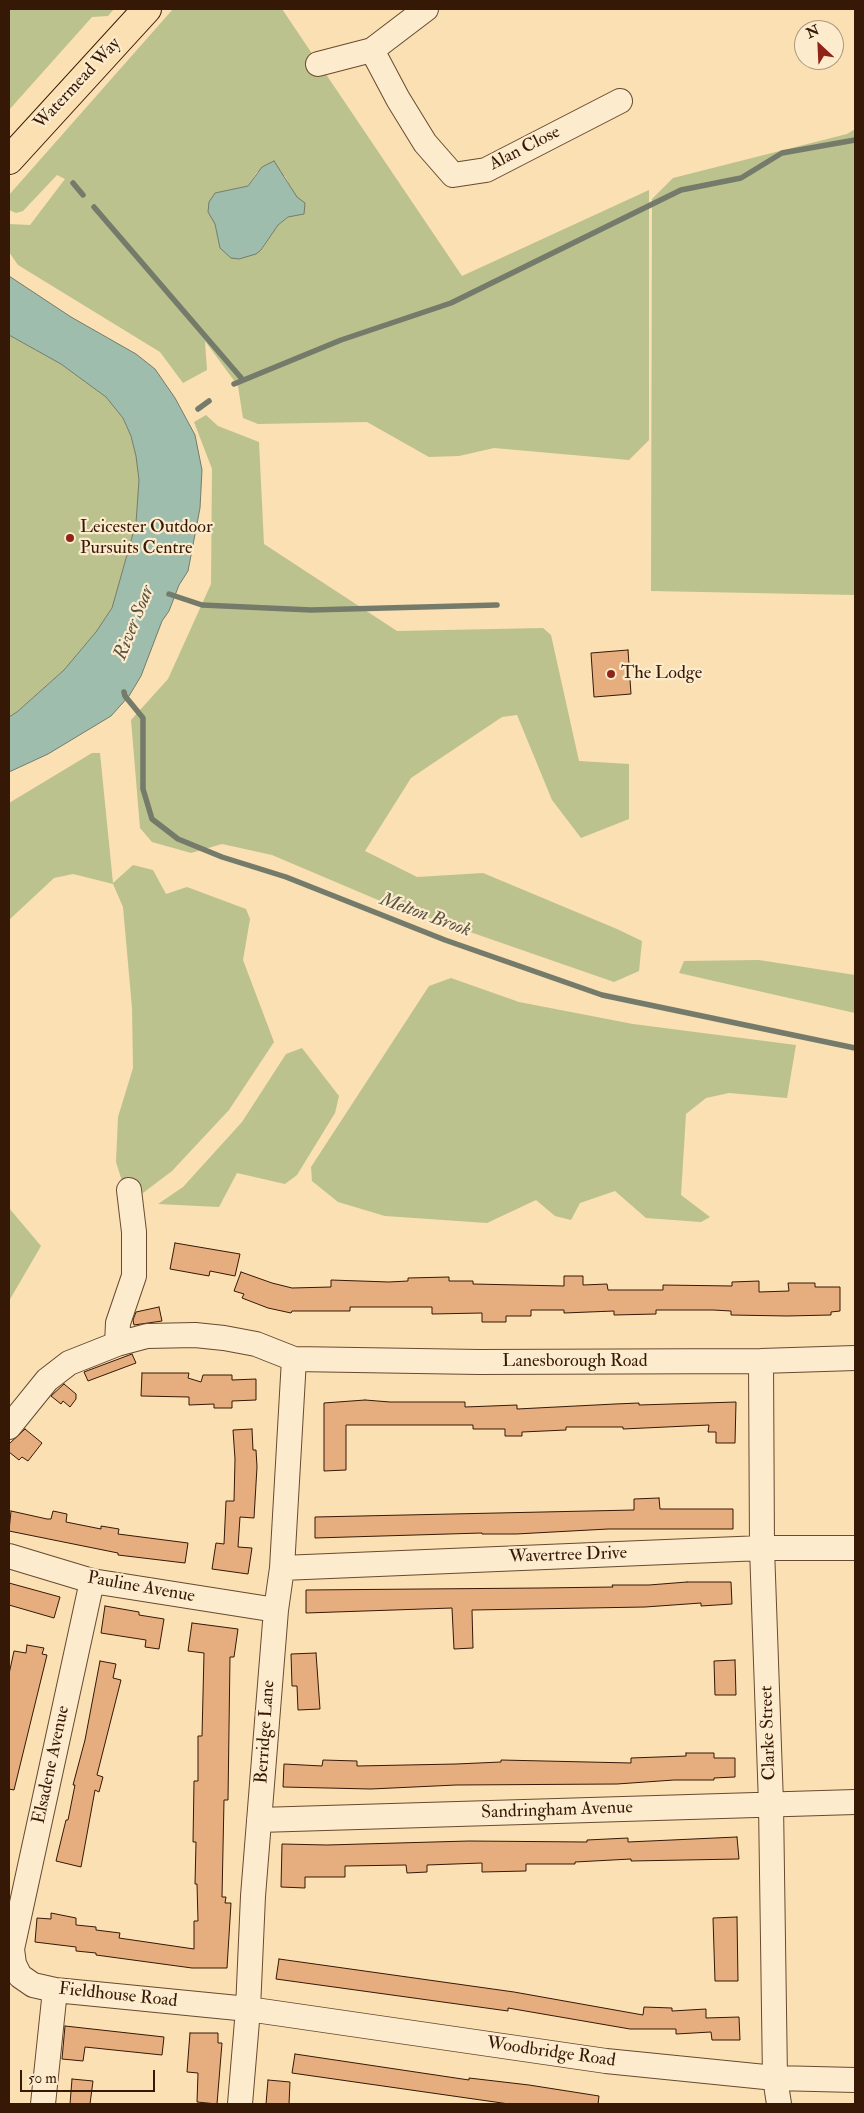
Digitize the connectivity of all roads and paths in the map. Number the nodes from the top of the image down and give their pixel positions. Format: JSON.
{"nodes":[{"id":1,"x":147,"y":9,"type":"edge"},
{"id":2,"x":426,"y":9,"type":"edge"},
{"id":3,"x":372,"y":50,"type":"junction"},
{"id":4,"x":318,"y":64,"type":"dead end"},
{"id":5,"x":620,"y":101,"type":"dead end"},
{"id":6,"x":9,"y":160,"type":"edge"},
{"id":7,"x":129,"y":1190,"type":"dead end"},
{"id":8,"x":118,"y":1344,"type":"junction"},
{"id":9,"x":855,"y":1358,"type":"edge"},
{"id":10,"x":294,"y":1359,"type":"junction"},
{"id":11,"x":761,"y":1361,"type":"junction"},
{"id":12,"x":9,"y":1427,"type":"edge"},
{"id":13,"x":762,"y":1548,"type":"junction"},
{"id":14,"x":855,"y":1548,"type":"edge"},
{"id":15,"x":9,"y":1556,"type":"edge"},
{"id":16,"x":282,"y":1568,"type":"junction"},
{"id":17,"x":92,"y":1581,"type":"junction"},
{"id":18,"x":276,"y":1610,"type":"junction"},
{"id":19,"x":855,"y":1802,"type":"edge"},
{"id":20,"x":772,"y":1804,"type":"junction"},
{"id":21,"x":259,"y":1820,"type":"junction"},
{"id":22,"x":12,"y":1949,"type":"joint"},
{"id":23,"x":55,"y":1990,"type":"junction"},
{"id":24,"x":248,"y":2009,"type":"junction"},
{"id":25,"x":775,"y":2078,"type":"junction"},
{"id":26,"x":855,"y":2080,"type":"edge"},
{"id":27,"x":43,"y":2104,"type":"edge"},
{"id":28,"x":240,"y":2104,"type":"edge"},
{"id":29,"x":779,"y":2104,"type":"edge"}],
"edges":[{"from":1,"to":6,"type":"highway","name":"Watermead Way"},
{"from":2,"to":3,"type":"street"},
{"from":3,"to":4,"type":"street"},
{"from":3,"to":5,"type":"street","name":"Alan Close"},
{"from":7,"to":8,"type":"street"},
{"from":8,"to":10,"type":"street"},
{"from":8,"to":12,"type":"street"},
{"from":9,"to":11,"type":"street","name":"Lanesborough Road"},
{"from":10,"to":11,"type":"street","name":"Lanesborough Road"},
{"from":10,"to":16,"type":"street","name":"Berridge Lane"},
{"from":11,"to":13,"type":"street","name":"Clarke Street"},
{"from":13,"to":14,"type":"street","name":"Wavertree Drive"},
{"from":13,"to":16,"type":"street","name":"Wavertree Drive"},
{"from":13,"to":20,"type":"street","name":"Clarke Street"},
{"from":15,"to":17,"type":"street","name":"Pauline Avenue"},
{"from":16,"to":18,"type":"street","name":"Berridge Lane"},
{"from":17,"to":18,"type":"street","name":"Pauline Avenue"},
{"from":17,"to":22,"type":"street","name":"Elsadene Avenue"},
{"from":18,"to":21,"type":"street","name":"Berridge Lane"},
{"from":19,"to":20,"type":"street","name":"Sandringham Avenue"},
{"from":20,"to":21,"type":"street","name":"Sandringham Avenue"},
{"from":20,"to":25,"type":"street","name":"Clarke Street"},
{"from":21,"to":24,"type":"street","name":"Berridge Lane"},
{"from":22,"to":23,"type":"street","name":"Fieldhouse Road"},
{"from":23,"to":24,"type":"street","name":"Fieldhouse Road"},
{"from":23,"to":27,"type":"street"},
{"from":24,"to":25,"type":"street","name":"Woodbridge Road"},
{"from":24,"to":28,"type":"street","name":"Berridge Lane"},
{"from":25,"to":26,"type":"street","name":"Woodbridge Road"},
{"from":25,"to":29,"type":"street","name":"Clarke Street"}]}
